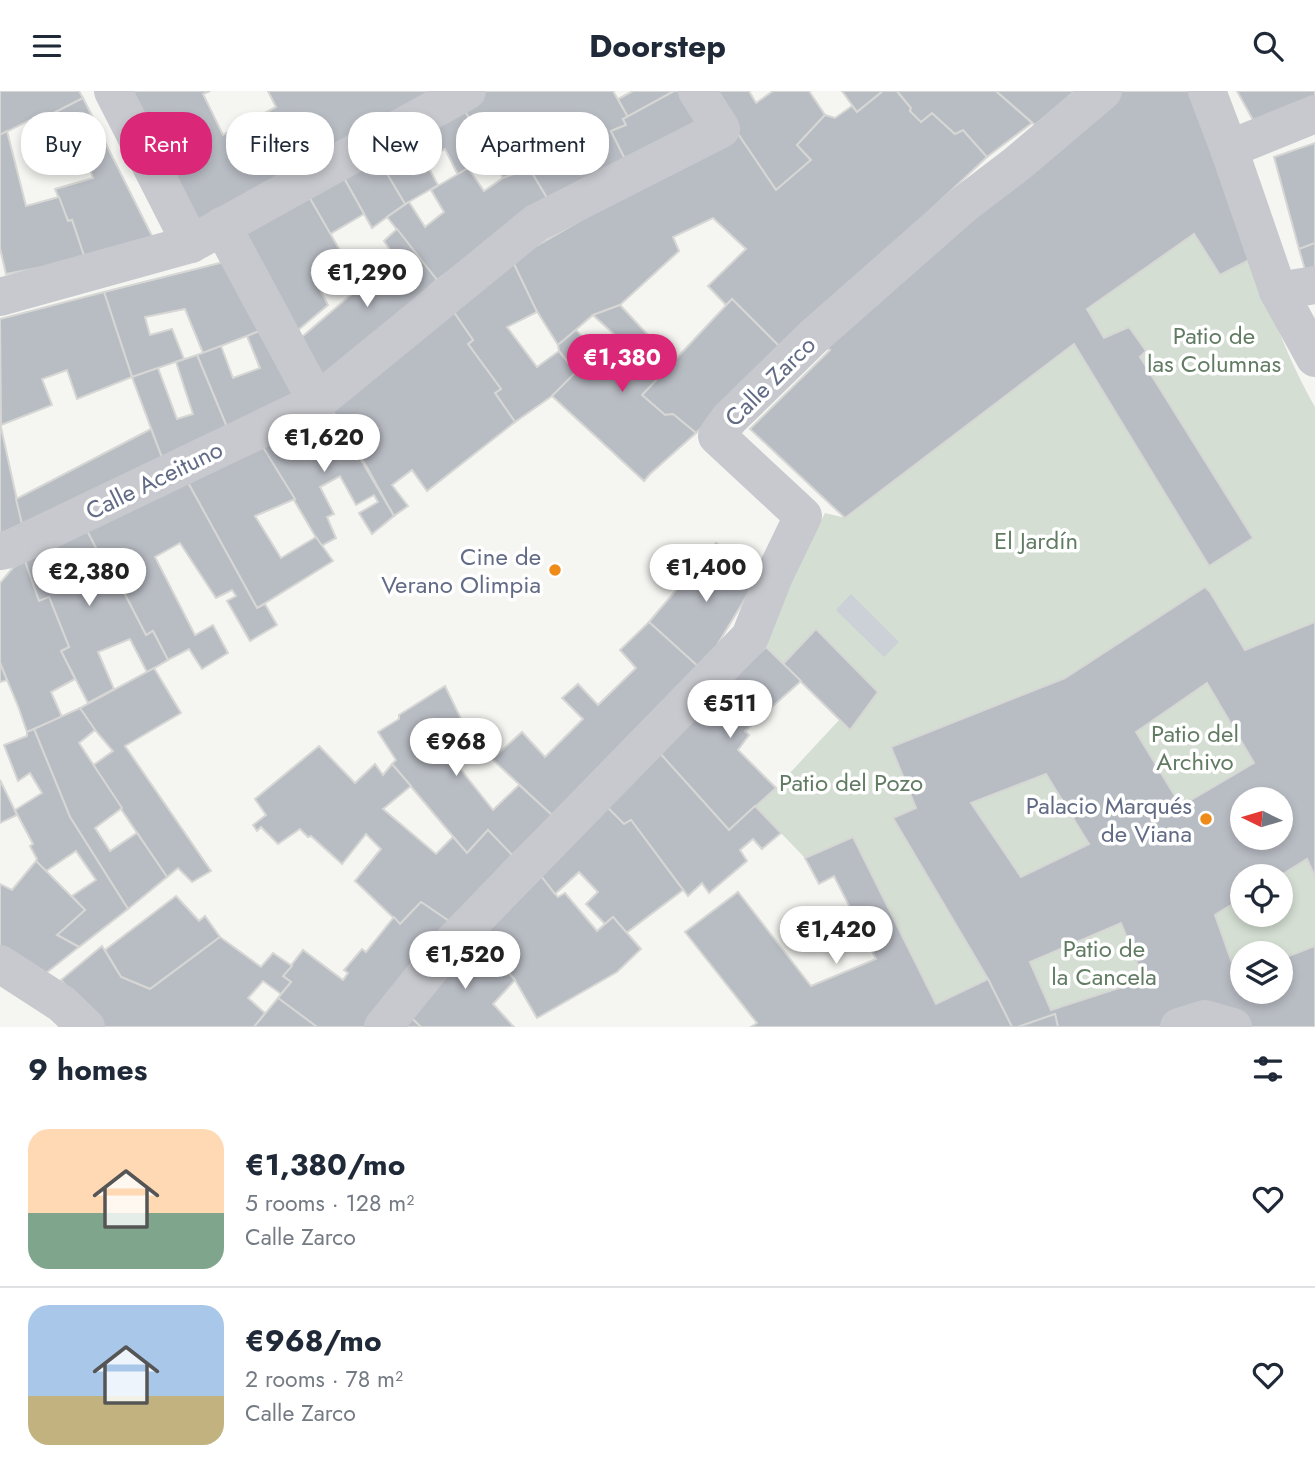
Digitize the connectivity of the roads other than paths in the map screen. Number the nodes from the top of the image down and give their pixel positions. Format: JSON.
{"nodes":[{"id":1,"x":113,"y":91,"type":"edge"},
{"id":2,"x":467,"y":91,"type":"edge"},
{"id":3,"x":697,"y":91,"type":"edge"},
{"id":4,"x":1103,"y":91,"type":"edge"},
{"id":5,"x":1207,"y":91,"type":"edge"},
{"id":6,"x":1315,"y":114,"type":"edge"},
{"id":7,"x":1229,"y":149,"type":"junction"},
{"id":8,"x":206,"y":235,"type":"junction"},
{"id":9,"x":1315,"y":285,"type":"edge"},
{"id":10,"x":1278,"y":291,"type":"junction"},
{"id":11,"x":0,"y":297,"type":"edge"},
{"id":12,"x":1315,"y":358,"type":"edge"},
{"id":13,"x":317,"y":402,"type":"junction"},
{"id":14,"x":0,"y":551,"type":"edge"},
{"id":15,"x":0,"y":964,"type":"edge"},
{"id":16,"x":86,"y":1027,"type":"edge"},
{"id":17,"x":383,"y":1027,"type":"edge"},
{"id":18,"x":1179,"y":1027,"type":"edge"},
{"id":19,"x":1233,"y":1027,"type":"edge"}],
"edges":[{"from":1,"to":8,"type":"street"},
{"from":2,"to":8,"type":"street"},
{"from":3,"to":13,"type":"street","name":"Calle Aceituno"},
{"from":4,"to":17,"type":"street","name":"Calle Zarco"},
{"from":5,"to":7,"type":"street"},
{"from":6,"to":7,"type":"street"},
{"from":7,"to":10,"type":"street"},
{"from":8,"to":11,"type":"street"},
{"from":8,"to":13,"type":"street"},
{"from":9,"to":10,"type":"street"},
{"from":10,"to":12,"type":"street"},
{"from":13,"to":14,"type":"street","name":"Calle Aceituno"},
{"from":15,"to":16,"type":"street"},
{"from":18,"to":19,"type":"street"}]}
